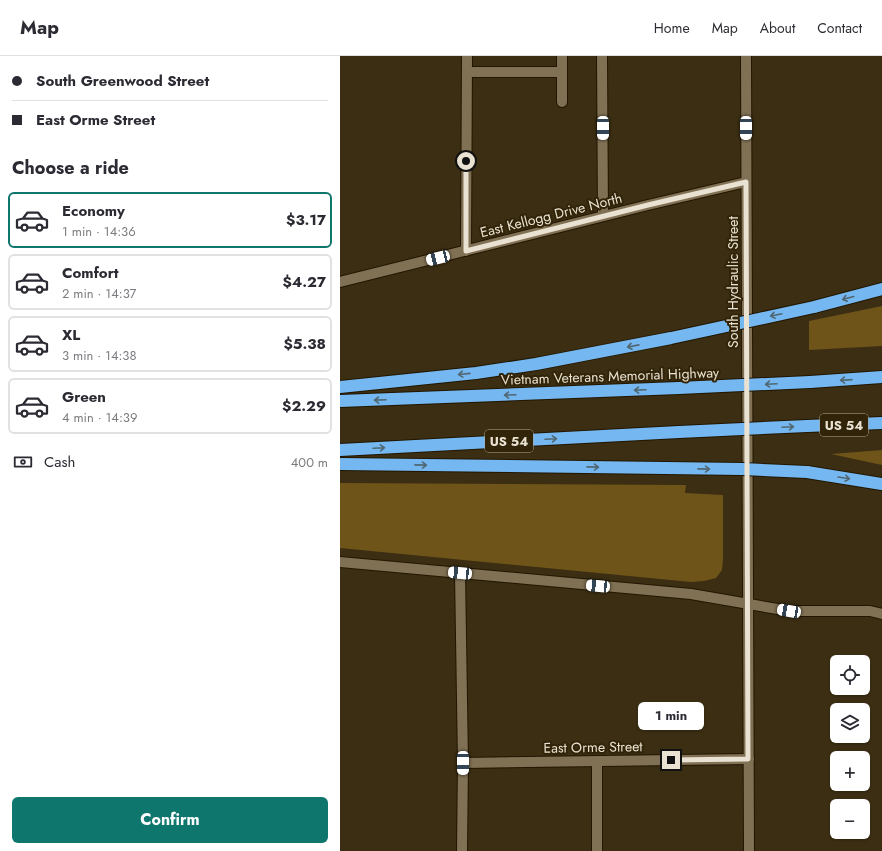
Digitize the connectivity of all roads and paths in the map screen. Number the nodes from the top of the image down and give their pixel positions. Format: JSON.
{"nodes":[{"id":1,"x":467,"y":56,"type":"edge"},
{"id":2,"x":562,"y":56,"type":"edge"},
{"id":3,"x":602,"y":56,"type":"edge"},
{"id":4,"x":746,"y":56,"type":"edge"},
{"id":5,"x":467,"y":72,"type":"junction"},
{"id":6,"x":562,"y":72,"type":"junction"},
{"id":7,"x":562,"y":102,"type":"dead end"},
{"id":8,"x":746,"y":182,"type":"junction"},
{"id":9,"x":603,"y":216,"type":"junction"},
{"id":10,"x":466,"y":251,"type":"junction"},
{"id":11,"x":340,"y":282,"type":"edge"},
{"id":12,"x":882,"y":289,"type":"edge"},
{"id":13,"x":882,"y":377,"type":"edge"},
{"id":14,"x":340,"y":387,"type":"edge"},
{"id":15,"x":340,"y":401,"type":"edge"},
{"id":16,"x":882,"y":423,"type":"edge"},
{"id":17,"x":340,"y":450,"type":"edge"},
{"id":18,"x":340,"y":464,"type":"edge"},
{"id":19,"x":882,"y":484,"type":"edge"},
{"id":20,"x":340,"y":562,"type":"edge"},
{"id":21,"x":460,"y":573,"type":"junction"},
{"id":22,"x":748,"y":604,"type":"junction"},
{"id":23,"x":882,"y":614,"type":"edge"},
{"id":24,"x":748,"y":759,"type":"junction"},
{"id":25,"x":597,"y":761,"type":"junction"},
{"id":26,"x":463,"y":763,"type":"junction"},
{"id":27,"x":462,"y":851,"type":"edge"},
{"id":28,"x":597,"y":851,"type":"edge"},
{"id":29,"x":749,"y":851,"type":"edge"}],
"edges":[{"from":1,"to":5,"type":"street"},
{"from":2,"to":6,"type":"street"},
{"from":3,"to":9,"type":"street"},
{"from":4,"to":8,"type":"street","name":"South Hydraulic Street"},
{"from":5,"to":6,"type":"street"},
{"from":5,"to":10,"type":"street"},
{"from":6,"to":7,"type":"street"},
{"from":8,"to":9,"type":"street","name":"East Kellogg Drive North"},
{"from":8,"to":22,"type":"street","name":"South Hydraulic Street"},
{"from":9,"to":10,"type":"street","name":"East Kellogg Drive North"},
{"from":10,"to":11,"type":"street","name":"East Kellogg Drive North"},
{"from":12,"to":14,"type":"highway","one_way":true,"bridge":true},
{"from":13,"to":15,"type":"highway","name":"Vietnam Veterans Memorial Highway","one_way":true,"bridge":true},
{"from":17,"to":16,"type":"highway","number":"US 54","one_way":true,"bridge":true},
{"from":18,"to":19,"type":"highway","one_way":true,"bridge":true},
{"from":20,"to":21,"type":"street"},
{"from":21,"to":22,"type":"street"},
{"from":21,"to":26,"type":"street"},
{"from":22,"to":23,"type":"street"},
{"from":22,"to":24,"type":"street","name":"South Hydraulic Street"},
{"from":24,"to":25,"type":"street","name":"East Orme Street"},
{"from":24,"to":29,"type":"street","name":"South Hydraulic Street"},
{"from":25,"to":26,"type":"street","name":"East Orme Street"},
{"from":25,"to":28,"type":"street"},
{"from":26,"to":27,"type":"street"}]}
